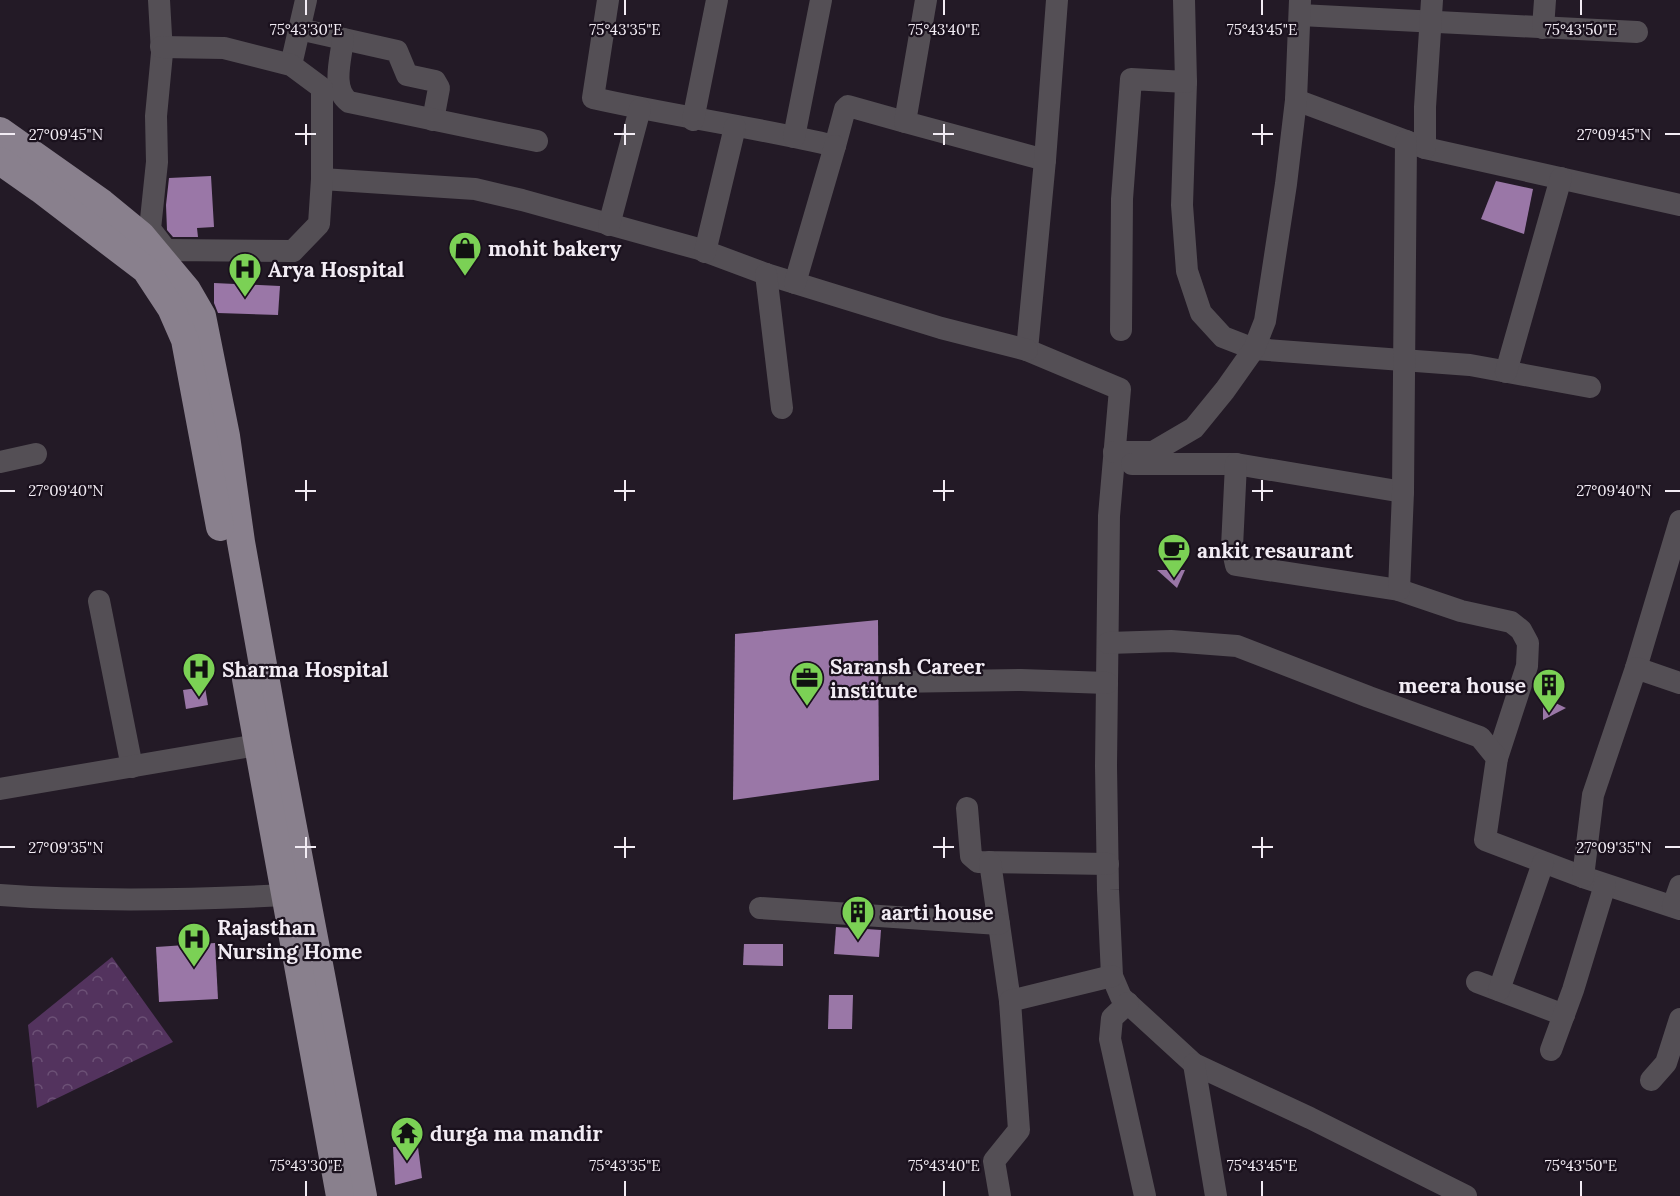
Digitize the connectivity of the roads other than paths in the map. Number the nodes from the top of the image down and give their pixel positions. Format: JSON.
{"nodes":[{"id":1,"x":159,"y":0,"type":"edge"},
{"id":2,"x":306,"y":0,"type":"edge"},
{"id":3,"x":608,"y":0,"type":"edge"},
{"id":4,"x":717,"y":0,"type":"edge"},
{"id":5,"x":821,"y":0,"type":"edge"},
{"id":6,"x":926,"y":0,"type":"edge"},
{"id":7,"x":1057,"y":0,"type":"edge"},
{"id":8,"x":1185,"y":0,"type":"edge"},
{"id":9,"x":1545,"y":0,"type":"edge"},
{"id":10,"x":1300,"y":8,"type":"edge"},
{"id":11,"x":1431,"y":11,"type":"edge"},
{"id":12,"x":1543,"y":28,"type":"junction"},
{"id":13,"x":299,"y":29,"type":"junction"},
{"id":14,"x":1636,"y":32,"type":"dead end"},
{"id":15,"x":343,"y":39,"type":"junction"},
{"id":16,"x":161,"y":47,"type":"junction"},
{"id":17,"x":291,"y":65,"type":"junction"},
{"id":18,"x":1186,"y":82,"type":"junction"},
{"id":19,"x":1296,"y":100,"type":"junction"},
{"id":20,"x":640,"y":109,"type":"junction"},
{"id":21,"x":433,"y":120,"type":"junction"},
{"id":22,"x":693,"y":120,"type":"junction"},
{"id":23,"x":905,"y":122,"type":"junction"},
{"id":24,"x":735,"y":127,"type":"junction"},
{"id":25,"x":0,"y":131,"type":"edge"},
{"id":26,"x":794,"y":137,"type":"junction"},
{"id":27,"x":537,"y":141,"type":"dead end"},
{"id":28,"x":1415,"y":144,"type":"junction"},
{"id":29,"x":835,"y":147,"type":"junction"},
{"id":30,"x":1045,"y":160,"type":"junction"},
{"id":31,"x":0,"y":161,"type":"edge"},
{"id":32,"x":1561,"y":178,"type":"junction"},
{"id":33,"x":322,"y":179,"type":"junction"},
{"id":34,"x":1680,"y":205,"type":"edge"},
{"id":35,"x":609,"y":225,"type":"junction"},
{"id":36,"x":705,"y":252,"type":"junction"},
{"id":37,"x":157,"y":259,"type":"junction"},
{"id":38,"x":766,"y":274,"type":"junction"},
{"id":39,"x":795,"y":282,"type":"junction"},
{"id":40,"x":1121,"y":330,"type":"dead end"},
{"id":41,"x":1254,"y":349,"type":"junction"},
{"id":42,"x":1027,"y":350,"type":"junction"},
{"id":43,"x":1404,"y":360,"type":"junction"},
{"id":44,"x":1506,"y":372,"type":"junction"},
{"id":45,"x":1590,"y":387,"type":"dead end"},
{"id":46,"x":782,"y":408,"type":"dead end"},
{"id":47,"x":36,"y":454,"type":"dead end"},
{"id":48,"x":1113,"y":458,"type":"junction"},
{"id":49,"x":0,"y":462,"type":"edge"},
{"id":50,"x":1236,"y":465,"type":"junction"},
{"id":51,"x":1403,"y":492,"type":"junction"},
{"id":52,"x":1680,"y":521,"type":"edge"},
{"id":53,"x":1399,"y":590,"type":"junction"},
{"id":54,"x":99,"y":601,"type":"dead end"},
{"id":55,"x":1108,"y":643,"type":"junction"},
{"id":56,"x":1636,"y":668,"type":"junction"},
{"id":57,"x":892,"y":682,"type":"dead end"},
{"id":58,"x":1107,"y":683,"type":"junction"},
{"id":59,"x":1680,"y":683,"type":"edge"},
{"id":60,"x":257,"y":745,"type":"junction"},
{"id":61,"x":1497,"y":758,"type":"junction"},
{"id":62,"x":132,"y":767,"type":"junction"},
{"id":63,"x":0,"y":789,"type":"edge"},
{"id":64,"x":967,"y":808,"type":"dead end"},
{"id":65,"x":990,"y":862,"type":"junction"},
{"id":66,"x":1543,"y":863,"type":"junction"},
{"id":67,"x":1108,"y":864,"type":"junction"},
{"id":68,"x":1583,"y":877,"type":"junction"},
{"id":69,"x":1605,"y":885,"type":"junction"},
{"id":70,"x":0,"y":895,"type":"edge"},
{"id":71,"x":285,"y":895,"type":"junction"},
{"id":72,"x":1678,"y":900,"type":"edge"},
{"id":73,"x":760,"y":908,"type":"dead end"},
{"id":74,"x":999,"y":924,"type":"junction"},
{"id":75,"x":1112,"y":975,"type":"junction"},
{"id":76,"x":1477,"y":982,"type":"dead end"},
{"id":77,"x":1499,"y":990,"type":"junction"},
{"id":78,"x":1010,"y":1001,"type":"junction"},
{"id":79,"x":1128,"y":1003,"type":"junction"},
{"id":80,"x":1564,"y":1014,"type":"junction"},
{"id":81,"x":1680,"y":1019,"type":"edge"},
{"id":82,"x":1551,"y":1050,"type":"dead end"},
{"id":83,"x":1194,"y":1064,"type":"junction"},
{"id":84,"x":1652,"y":1080,"type":"dead end"},
{"id":85,"x":340,"y":1196,"type":"edge"},
{"id":86,"x":363,"y":1196,"type":"edge"},
{"id":87,"x":1000,"y":1196,"type":"edge"},
{"id":88,"x":1145,"y":1196,"type":"edge"},
{"id":89,"x":1216,"y":1196,"type":"edge"},
{"id":90,"x":1466,"y":1196,"type":"edge"}],
"edges":[{"from":1,"to":16,"type":"street"},
{"from":2,"to":13,"type":"street"},
{"from":3,"to":20,"type":"street"},
{"from":4,"to":22,"type":"street"},
{"from":5,"to":26,"type":"street"},
{"from":6,"to":23,"type":"street"},
{"from":7,"to":30,"type":"street"},
{"from":8,"to":18,"type":"street"},
{"from":9,"to":12,"type":"street"},
{"from":10,"to":11,"type":"street"},
{"from":10,"to":19,"type":"street"},
{"from":11,"to":12,"type":"street"},
{"from":11,"to":28,"type":"street"},
{"from":12,"to":14,"type":"street"},
{"from":13,"to":15,"type":"street"},
{"from":13,"to":17,"type":"street"},
{"from":15,"to":21,"type":"street"},
{"from":15,"to":21,"type":"street"},
{"from":16,"to":17,"type":"street"},
{"from":16,"to":37,"type":"street"},
{"from":17,"to":33,"type":"street"},
{"from":18,"to":40,"type":"street"},
{"from":18,"to":41,"type":"street"},
{"from":19,"to":28,"type":"street"},
{"from":19,"to":41,"type":"street"},
{"from":20,"to":22,"type":"street"},
{"from":20,"to":35,"type":"street"},
{"from":21,"to":27,"type":"street"},
{"from":22,"to":24,"type":"street"},
{"from":23,"to":29,"type":"street"},
{"from":23,"to":30,"type":"street"},
{"from":24,"to":26,"type":"street"},
{"from":24,"to":36,"type":"street"},
{"from":25,"to":37,"type":"main road"},
{"from":26,"to":29,"type":"street"},
{"from":28,"to":32,"type":"street"},
{"from":28,"to":43,"type":"street"},
{"from":29,"to":39,"type":"street"},
{"from":30,"to":42,"type":"street"},
{"from":31,"to":37,"type":"main road"},
{"from":32,"to":34,"type":"street"},
{"from":32,"to":44,"type":"street"},
{"from":33,"to":35,"type":"street"},
{"from":33,"to":37,"type":"street"},
{"from":35,"to":36,"type":"street"},
{"from":36,"to":38,"type":"street"},
{"from":37,"to":60,"type":"main road"},
{"from":37,"to":86,"type":"main road"},
{"from":38,"to":39,"type":"street"},
{"from":38,"to":46,"type":"street"},
{"from":39,"to":42,"type":"street"},
{"from":41,"to":43,"type":"street"},
{"from":41,"to":48,"type":"street"},
{"from":42,"to":48,"type":"street"},
{"from":43,"to":44,"type":"street"},
{"from":43,"to":51,"type":"street"},
{"from":44,"to":45,"type":"street"},
{"from":47,"to":49,"type":"street"},
{"from":48,"to":50,"type":"street"},
{"from":48,"to":55,"type":"street"},
{"from":50,"to":51,"type":"street"},
{"from":50,"to":53,"type":"street"},
{"from":51,"to":53,"type":"street"},
{"from":52,"to":56,"type":"street"},
{"from":53,"to":61,"type":"street"},
{"from":54,"to":62,"type":"street"},
{"from":55,"to":58,"type":"street"},
{"from":55,"to":61,"type":"street"},
{"from":56,"to":59,"type":"street"},
{"from":56,"to":68,"type":"street"},
{"from":57,"to":58,"type":"street"},
{"from":58,"to":67,"type":"street"},
{"from":60,"to":62,"type":"street"},
{"from":60,"to":71,"type":"main road"},
{"from":61,"to":66,"type":"street"},
{"from":62,"to":63,"type":"street"},
{"from":64,"to":65,"type":"street"},
{"from":65,"to":67,"type":"street"},
{"from":65,"to":74,"type":"street"},
{"from":66,"to":68,"type":"street"},
{"from":66,"to":77,"type":"street"},
{"from":67,"to":75,"type":"street"},
{"from":68,"to":69,"type":"street"},
{"from":69,"to":72,"type":"street"},
{"from":69,"to":80,"type":"street"},
{"from":70,"to":71,"type":"street"},
{"from":71,"to":85,"type":"main road"},
{"from":73,"to":74,"type":"street"},
{"from":74,"to":78,"type":"street"},
{"from":75,"to":78,"type":"street"},
{"from":75,"to":79,"type":"street"},
{"from":76,"to":77,"type":"street"},
{"from":77,"to":80,"type":"street"},
{"from":78,"to":87,"type":"street"},
{"from":79,"to":83,"type":"street"},
{"from":79,"to":88,"type":"street"},
{"from":80,"to":82,"type":"street"},
{"from":81,"to":84,"type":"street"},
{"from":83,"to":89,"type":"street"},
{"from":83,"to":90,"type":"street"}]}
